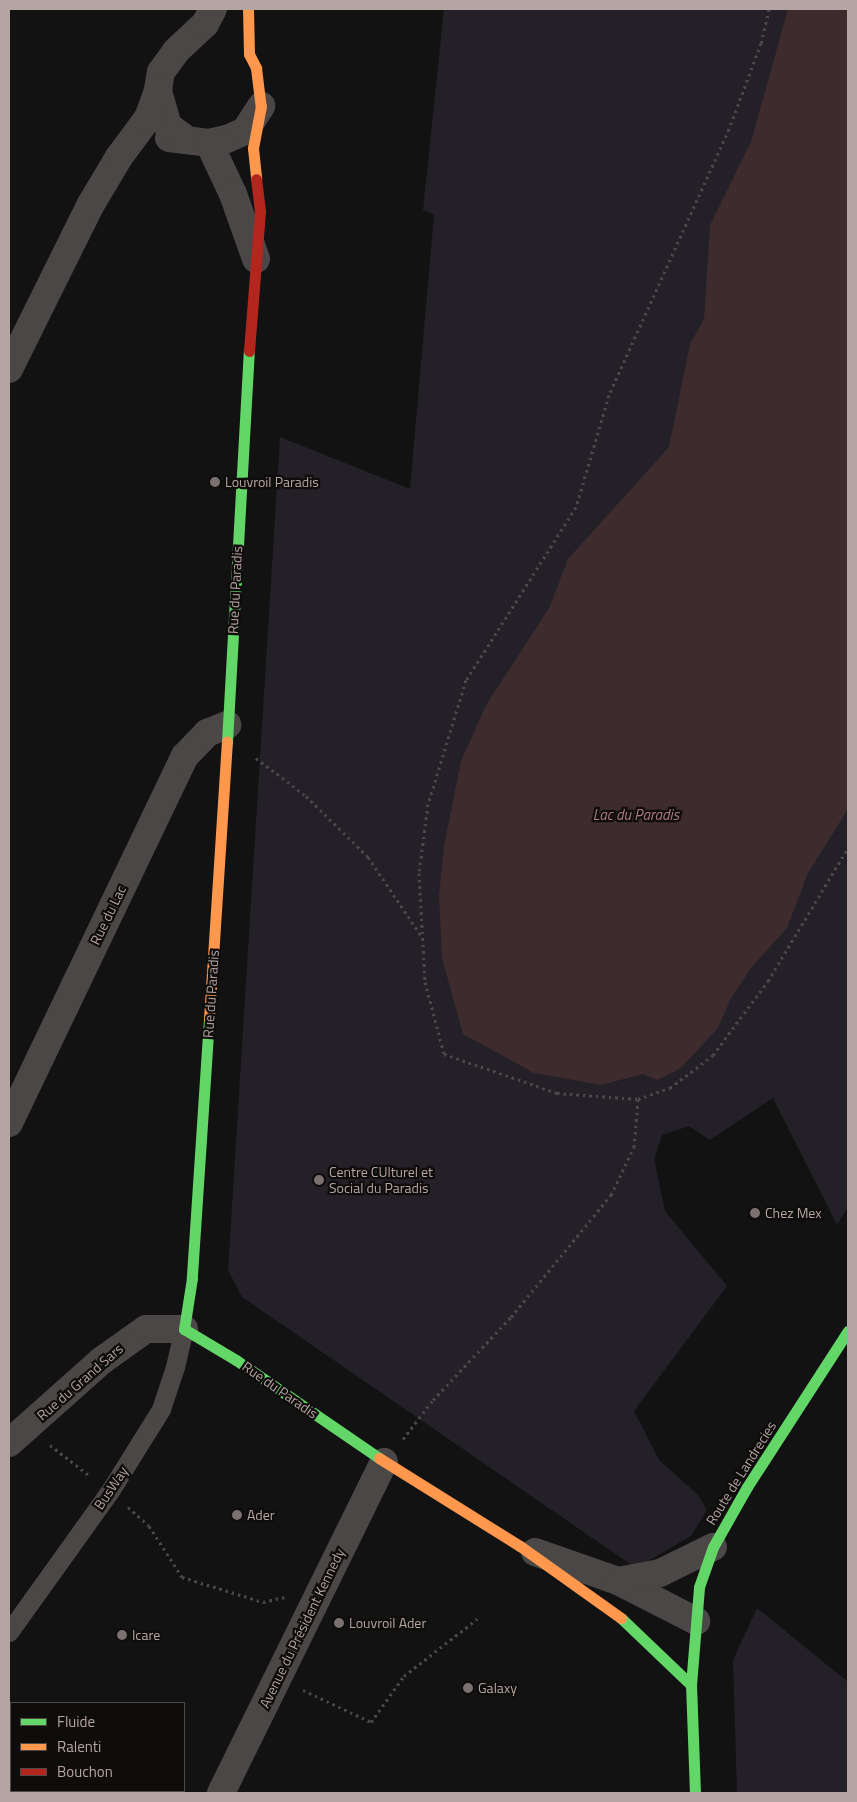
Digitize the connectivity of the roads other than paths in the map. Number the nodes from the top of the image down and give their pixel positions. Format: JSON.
{"nodes":[{"id":1,"x":187,"y":9,"type":"edge"},
{"id":2,"x":213,"y":9,"type":"edge"},
{"id":3,"x":248,"y":9,"type":"edge"},
{"id":4,"x":194,"y":36,"type":"junction"},
{"id":5,"x":158,"y":90,"type":"junction"},
{"id":6,"x":261,"y":106,"type":"junction"},
{"id":7,"x":197,"y":141,"type":"junction"},
{"id":8,"x":129,"y":148,"type":"junction"},
{"id":9,"x":256,"y":259,"type":"junction"},
{"id":10,"x":9,"y":370,"type":"edge"},
{"id":11,"x":227,"y":726,"type":"junction"},
{"id":12,"x":9,"y":1122,"type":"edge"},
{"id":13,"x":184,"y":1329,"type":"junction"},
{"id":14,"x":848,"y":1331,"type":"edge"},
{"id":15,"x":18,"y":1435,"type":"edge"},
{"id":16,"x":384,"y":1462,"type":"junction"},
{"id":17,"x":520,"y":1546,"type":"junction"},
{"id":18,"x":713,"y":1547,"type":"junction"},
{"id":19,"x":618,"y":1581,"type":"junction"},
{"id":20,"x":696,"y":1621,"type":"junction"},
{"id":21,"x":9,"y":1632,"type":"edge"},
{"id":22,"x":691,"y":1685,"type":"junction"},
{"id":23,"x":221,"y":1793,"type":"edge"},
{"id":24,"x":695,"y":1793,"type":"edge"}],
"edges":[{"from":1,"to":4,"type":"street"},
{"from":2,"to":4,"type":"street"},
{"from":3,"to":6,"type":"street","name":"Rue du Paradis"},
{"from":4,"to":5,"type":"street"},
{"from":5,"to":7,"type":"street"},
{"from":5,"to":8,"type":"street"},
{"from":6,"to":7,"type":"street"},
{"from":6,"to":9,"type":"street","name":"Rue du Paradis"},
{"from":7,"to":8,"type":"street"},
{"from":7,"to":9,"type":"street","name":"Rue du Paradis"},
{"from":8,"to":10,"type":"street"},
{"from":9,"to":11,"type":"street","name":"Rue du Paradis"},
{"from":11,"to":12,"type":"street","name":"Rue du Lac"},
{"from":11,"to":13,"type":"street","name":"Rue du Paradis"},
{"from":13,"to":15,"type":"street","name":"Rue du Grand Sars"},
{"from":13,"to":16,"type":"street","name":"Rue du Paradis"},
{"from":13,"to":21,"type":"lane","name":"BusWay"},
{"from":14,"to":18,"type":"street","name":"Route de Landrecies"},
{"from":16,"to":17,"type":"street","name":"Rue du Paradis"},
{"from":16,"to":23,"type":"street","name":"Avenue du Président Kennedy"},
{"from":17,"to":19,"type":"street","name":"Rue du Paradis"},
{"from":17,"to":22,"type":"street","name":"Rue du Paradis"},
{"from":18,"to":19,"type":"street"},
{"from":18,"to":20,"type":"street","name":"Route de Landrecies"},
{"from":19,"to":20,"type":"street","name":"Rue du Paradis"},
{"from":20,"to":22,"type":"street","name":"Route de Landrecies"},
{"from":22,"to":24,"type":"street","name":"Route de Landrecies"}]}
